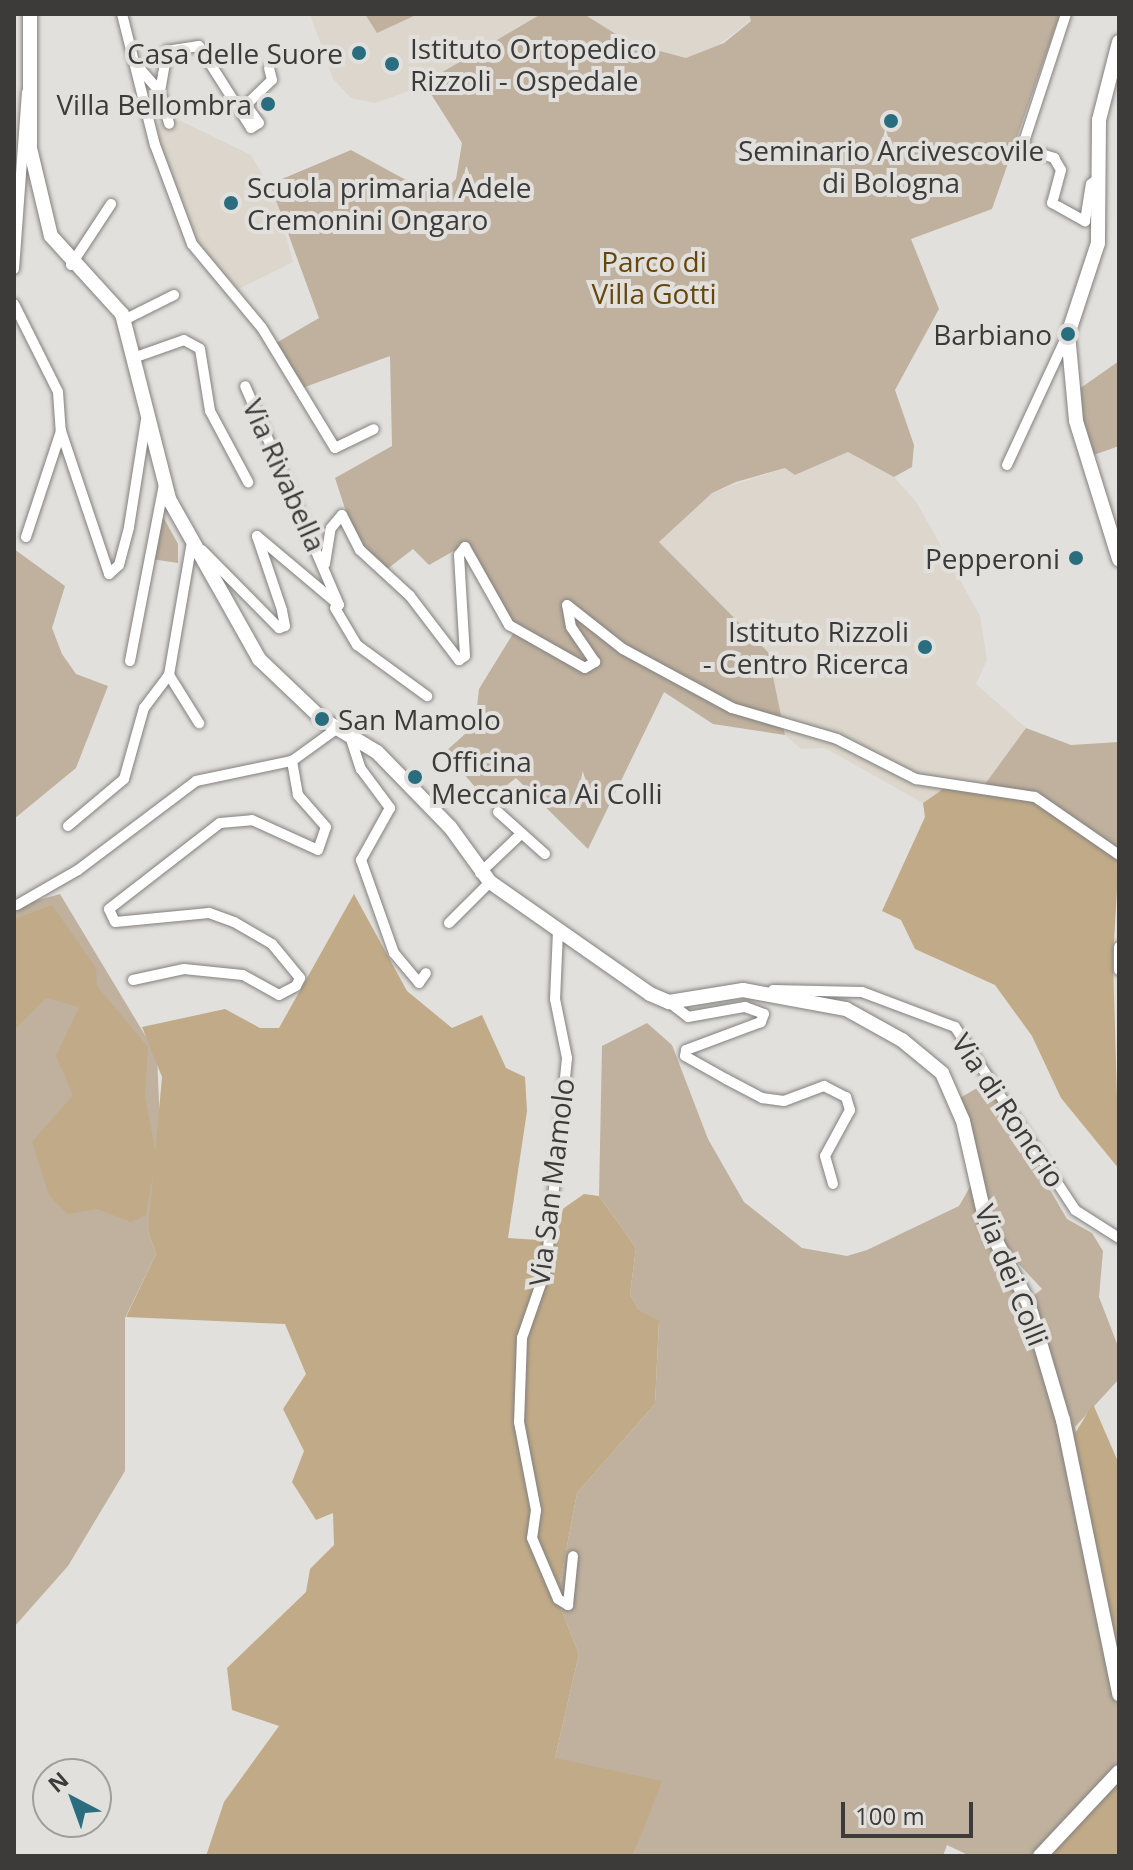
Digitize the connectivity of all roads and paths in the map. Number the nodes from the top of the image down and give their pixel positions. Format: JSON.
{"nodes":[{"id":1,"x":30,"y":14,"type":"edge"},
{"id":2,"x":122,"y":14,"type":"edge"},
{"id":3,"x":1066,"y":14,"type":"edge"},
{"id":4,"x":1119,"y":42,"type":"edge"},
{"id":5,"x":140,"y":68,"type":"junction"},
{"id":6,"x":269,"y":68,"type":"dead end"},
{"id":7,"x":30,"y":81,"type":"junction"},
{"id":8,"x":160,"y":92,"type":"junction"},
{"id":9,"x":169,"y":124,"type":"dead end"},
{"id":10,"x":1099,"y":178,"type":"junction"},
{"id":11,"x":111,"y":204,"type":"dead end"},
{"id":12,"x":71,"y":265,"type":"junction"},
{"id":13,"x":14,"y":269,"type":"edge"},
{"id":14,"x":174,"y":295,"type":"dead end"},
{"id":15,"x":14,"y":304,"type":"edge"},
{"id":16,"x":124,"y":320,"type":"junction"},
{"id":17,"x":1068,"y":334,"type":"junction"},
{"id":18,"x":136,"y":357,"type":"junction"},
{"id":19,"x":245,"y":386,"type":"dead end"},
{"id":20,"x":147,"y":415,"type":"junction"},
{"id":21,"x":374,"y":429,"type":"dead end"},
{"id":22,"x":61,"y":431,"type":"junction"},
{"id":23,"x":1007,"y":465,"type":"dead end"},
{"id":24,"x":248,"y":482,"type":"dead end"},
{"id":25,"x":164,"y":485,"type":"junction"},
{"id":26,"x":26,"y":537,"type":"dead end"},
{"id":27,"x":189,"y":543,"type":"junction"},
{"id":28,"x":1119,"y":559,"type":"edge"},
{"id":29,"x":325,"y":564,"type":"junction"},
{"id":30,"x":335,"y":608,"type":"junction"},
{"id":31,"x":130,"y":661,"type":"dead end"},
{"id":32,"x":169,"y":675,"type":"junction"},
{"id":33,"x":427,"y":696,"type":"dead end"},
{"id":34,"x":199,"y":723,"type":"dead end"},
{"id":35,"x":344,"y":729,"type":"junction"},
{"id":36,"x":292,"y":761,"type":"junction"},
{"id":37,"x":498,"y":812,"type":"dead end"},
{"id":38,"x":68,"y":826,"type":"dead end"},
{"id":39,"x":521,"y":834,"type":"junction"},
{"id":40,"x":545,"y":854,"type":"dead end"},
{"id":41,"x":1119,"y":855,"type":"edge"},
{"id":42,"x":485,"y":877,"type":"junction"},
{"id":43,"x":17,"y":905,"type":"dead end"},
{"id":44,"x":449,"y":923,"type":"dead end"},
{"id":45,"x":558,"y":931,"type":"junction"},
{"id":46,"x":1119,"y":947,"type":"edge"},
{"id":47,"x":1119,"y":970,"type":"edge"},
{"id":48,"x":426,"y":973,"type":"dead end"},
{"id":49,"x":133,"y":980,"type":"dead end"},
{"id":50,"x":743,"y":990,"type":"junction"},
{"id":51,"x":669,"y":1002,"type":"junction"},
{"id":52,"x":833,"y":1184,"type":"dead end"},
{"id":53,"x":1119,"y":1238,"type":"edge"},
{"id":54,"x":573,"y":1556,"type":"dead end"},
{"id":55,"x":1119,"y":1694,"type":"edge"},
{"id":56,"x":1119,"y":1772,"type":"edge"},
{"id":57,"x":1040,"y":1856,"type":"edge"}],
"edges":[{"from":1,"to":7,"type":"main road"},
{"from":2,"to":5,"type":"street"},
{"from":3,"to":10,"type":"street"},
{"from":4,"to":10,"type":"main road"},
{"from":5,"to":8,"type":"street"},
{"from":5,"to":21,"type":"street"},
{"from":6,"to":8,"type":"street"},
{"from":7,"to":12,"type":"main road"},
{"from":7,"to":13,"type":"street"},
{"from":8,"to":9,"type":"street"},
{"from":10,"to":17,"type":"main road"},
{"from":11,"to":12,"type":"street"},
{"from":12,"to":16,"type":"main road"},
{"from":14,"to":16,"type":"street"},
{"from":15,"to":22,"type":"street"},
{"from":16,"to":18,"type":"main road"},
{"from":17,"to":23,"type":"street"},
{"from":17,"to":28,"type":"main road"},
{"from":18,"to":20,"type":"main road"},
{"from":18,"to":24,"type":"street","name":"Via Rivabella"},
{"from":19,"to":29,"type":"street","name":"Via Rivabella"},
{"from":20,"to":22,"type":"street"},
{"from":20,"to":25,"type":"main road"},
{"from":22,"to":26,"type":"street"},
{"from":25,"to":27,"type":"main road"},
{"from":25,"to":31,"type":"street"},
{"from":27,"to":30,"type":"street"},
{"from":27,"to":32,"type":"street"},
{"from":27,"to":35,"type":"main road"},
{"from":29,"to":30,"type":"street","name":"Via Rivabella"},
{"from":29,"to":41,"type":"street"},
{"from":30,"to":33,"type":"street"},
{"from":32,"to":34,"type":"street"},
{"from":32,"to":38,"type":"street"},
{"from":35,"to":36,"type":"street"},
{"from":35,"to":42,"type":"main road"},
{"from":35,"to":48,"type":"street"},
{"from":36,"to":43,"type":"street"},
{"from":36,"to":49,"type":"street"},
{"from":37,"to":39,"type":"street"},
{"from":39,"to":40,"type":"street"},
{"from":39,"to":42,"type":"street"},
{"from":42,"to":44,"type":"street"},
{"from":42,"to":45,"type":"main road"},
{"from":45,"to":51,"type":"main road"},
{"from":45,"to":54,"type":"street","name":"Via San Mamolo"},
{"from":46,"to":47,"type":"street"},
{"from":50,"to":51,"type":"main road"},
{"from":50,"to":53,"type":"street","name":"Via di Roncrio"},
{"from":50,"to":55,"type":"main road","name":"Via dei Colli"},
{"from":51,"to":52,"type":"street"},
{"from":56,"to":57,"type":"main road"}]}
